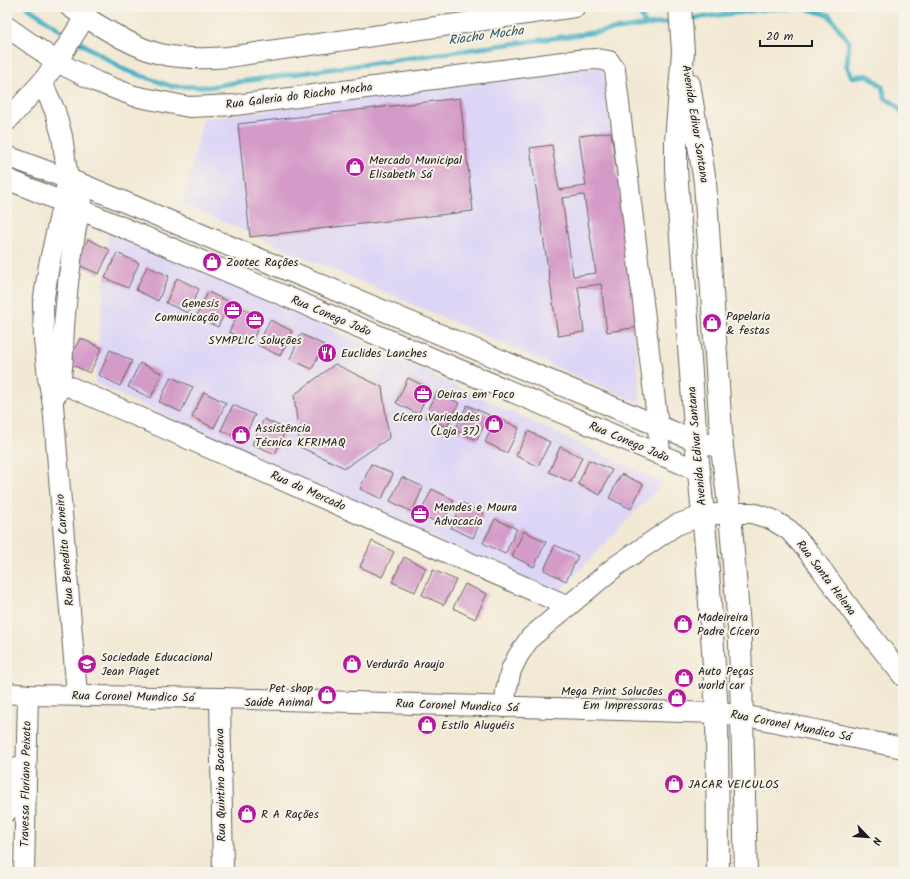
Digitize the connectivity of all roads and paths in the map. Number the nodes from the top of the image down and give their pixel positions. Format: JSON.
{"nodes":[{"id":1,"x":575,"y":7,"type":"edge"},
{"id":2,"x":680,"y":7,"type":"edge"},
{"id":3,"x":79,"y":16,"type":"edge"},
{"id":4,"x":7,"y":27,"type":"edge"},
{"id":5,"x":683,"y":47,"type":"junction"},
{"id":6,"x":59,"y":59,"type":"junction"},
{"id":7,"x":42,"y":82,"type":"junction"},
{"id":8,"x":7,"y":121,"type":"edge"},
{"id":9,"x":7,"y":156,"type":"edge"},
{"id":10,"x":7,"y":179,"type":"edge"},
{"id":11,"x":76,"y":182,"type":"junction"},
{"id":12,"x":71,"y":205,"type":"junction"},
{"id":13,"x":387,"y":312,"type":"junction"},
{"id":14,"x":379,"y":336,"type":"junction"},
{"id":15,"x":54,"y":379,"type":"junction"},
{"id":16,"x":658,"y":426,"type":"junction"},
{"id":17,"x":696,"y":441,"type":"junction"},
{"id":18,"x":722,"y":448,"type":"junction"},
{"id":19,"x":660,"y":455,"type":"junction"},
{"id":20,"x":699,"y":471,"type":"junction"},
{"id":21,"x":730,"y":512,"type":"junction"},
{"id":22,"x":704,"y":515,"type":"junction"},
{"id":23,"x":568,"y":606,"type":"junction"},
{"id":24,"x":903,"y":676,"type":"edge"},
{"id":25,"x":7,"y":693,"type":"edge"},
{"id":26,"x":28,"y":695,"type":"junction"},
{"id":27,"x":78,"y":695,"type":"junction"},
{"id":28,"x":220,"y":698,"type":"junction"},
{"id":29,"x":505,"y":707,"type":"junction"},
{"id":30,"x":717,"y":713,"type":"junction"},
{"id":31,"x":742,"y":714,"type":"junction"},
{"id":32,"x":27,"y":726,"type":"junction"},
{"id":33,"x":903,"y":748,"type":"edge"},
{"id":34,"x":7,"y":812,"type":"edge"},
{"id":35,"x":24,"y":872,"type":"edge"},
{"id":36,"x":223,"y":872,"type":"edge"},
{"id":37,"x":718,"y":872,"type":"edge"},
{"id":38,"x":746,"y":872,"type":"edge"}],
"edges":[{"from":1,"to":3,"type":"street"},
{"from":2,"to":5,"type":"highway"},
{"from":3,"to":6,"type":"street"},
{"from":4,"to":6,"type":"street","name":"Rua Galeria do Riacho Mocha"},
{"from":5,"to":17,"type":"highway","name":"Avenida Edivar Santana"},
{"from":5,"to":18,"type":"highway","name":"Avenida Edivar Santana"},
{"from":6,"to":7,"type":"street"},
{"from":6,"to":16,"type":"street","name":"Rua Galeria do Riacho Mocha"},
{"from":7,"to":8,"type":"street"},
{"from":7,"to":11,"type":"street","name":"Rua Benedito Carneiro"},
{"from":9,"to":11,"type":"street","name":"Rua Conego João"},
{"from":10,"to":12,"type":"street","name":"Rua Conego João"},
{"from":11,"to":12,"type":"street","name":"Rua Benedito Carneiro"},
{"from":11,"to":13,"type":"street","name":"Rua Conego João"},
{"from":12,"to":14,"type":"street","name":"Rua Conego João"},
{"from":12,"to":15,"type":"street","name":"Rua Benedito Carneiro"},
{"from":13,"to":14,"type":"street"},
{"from":13,"to":16,"type":"street","name":"Rua Conego João"},
{"from":14,"to":19,"type":"street","name":"Rua Conego João"},
{"from":15,"to":23,"type":"street","name":"Rua do Mercado"},
{"from":15,"to":27,"type":"street","name":"Rua Benedito Carneiro"},
{"from":16,"to":17,"type":"street","name":"Rua Conego João"},
{"from":16,"to":19,"type":"street"},
{"from":17,"to":18,"type":"street"},
{"from":17,"to":20,"type":"highway","name":"Avenida Edivar Santana"},
{"from":18,"to":21,"type":"highway","name":"Avenida Edivar Santana"},
{"from":19,"to":20,"type":"street","name":"Rua Conego João"},
{"from":20,"to":22,"type":"highway","name":"Avenida Edivar Santana"},
{"from":21,"to":22,"type":"street","name":"Rua Santa Helena"},
{"from":21,"to":24,"type":"street","name":"Rua Santa Helena"},
{"from":21,"to":31,"type":"highway","name":"Avenida Edivar Santana"},
{"from":22,"to":23,"type":"street","name":"Rua Santa Helena"},
{"from":22,"to":30,"type":"highway","name":"Avenida Edivar Santana"},
{"from":23,"to":29,"type":"street","name":"Rua Santa Helena"},
{"from":25,"to":26,"type":"street","name":"Rua Coronel Mundico Sá"},
{"from":26,"to":27,"type":"street","name":"Rua Coronel Mundico Sá"},
{"from":26,"to":32,"type":"street","name":"Travessa Floriano Peixoto"},
{"from":27,"to":28,"type":"street","name":"Rua Coronel Mundico Sá"},
{"from":28,"to":29,"type":"street","name":"Rua Coronel Mundico Sá"},
{"from":28,"to":36,"type":"street","name":"Rua Quintino Bocaiuva"},
{"from":29,"to":30,"type":"street","name":"Rua Coronel Mundico Sá"},
{"from":30,"to":31,"type":"street","name":"Rua Coronel Mundico Sá"},
{"from":30,"to":37,"type":"highway","name":"Avenida Edivar Santana"},
{"from":31,"to":33,"type":"street","name":"Rua Coronel Mundico Sá"},
{"from":31,"to":38,"type":"highway","name":"Avenida Edivar Santana"},
{"from":32,"to":34,"type":"street"},
{"from":32,"to":35,"type":"street","name":"Travessa Floriano Peixoto"}]}
